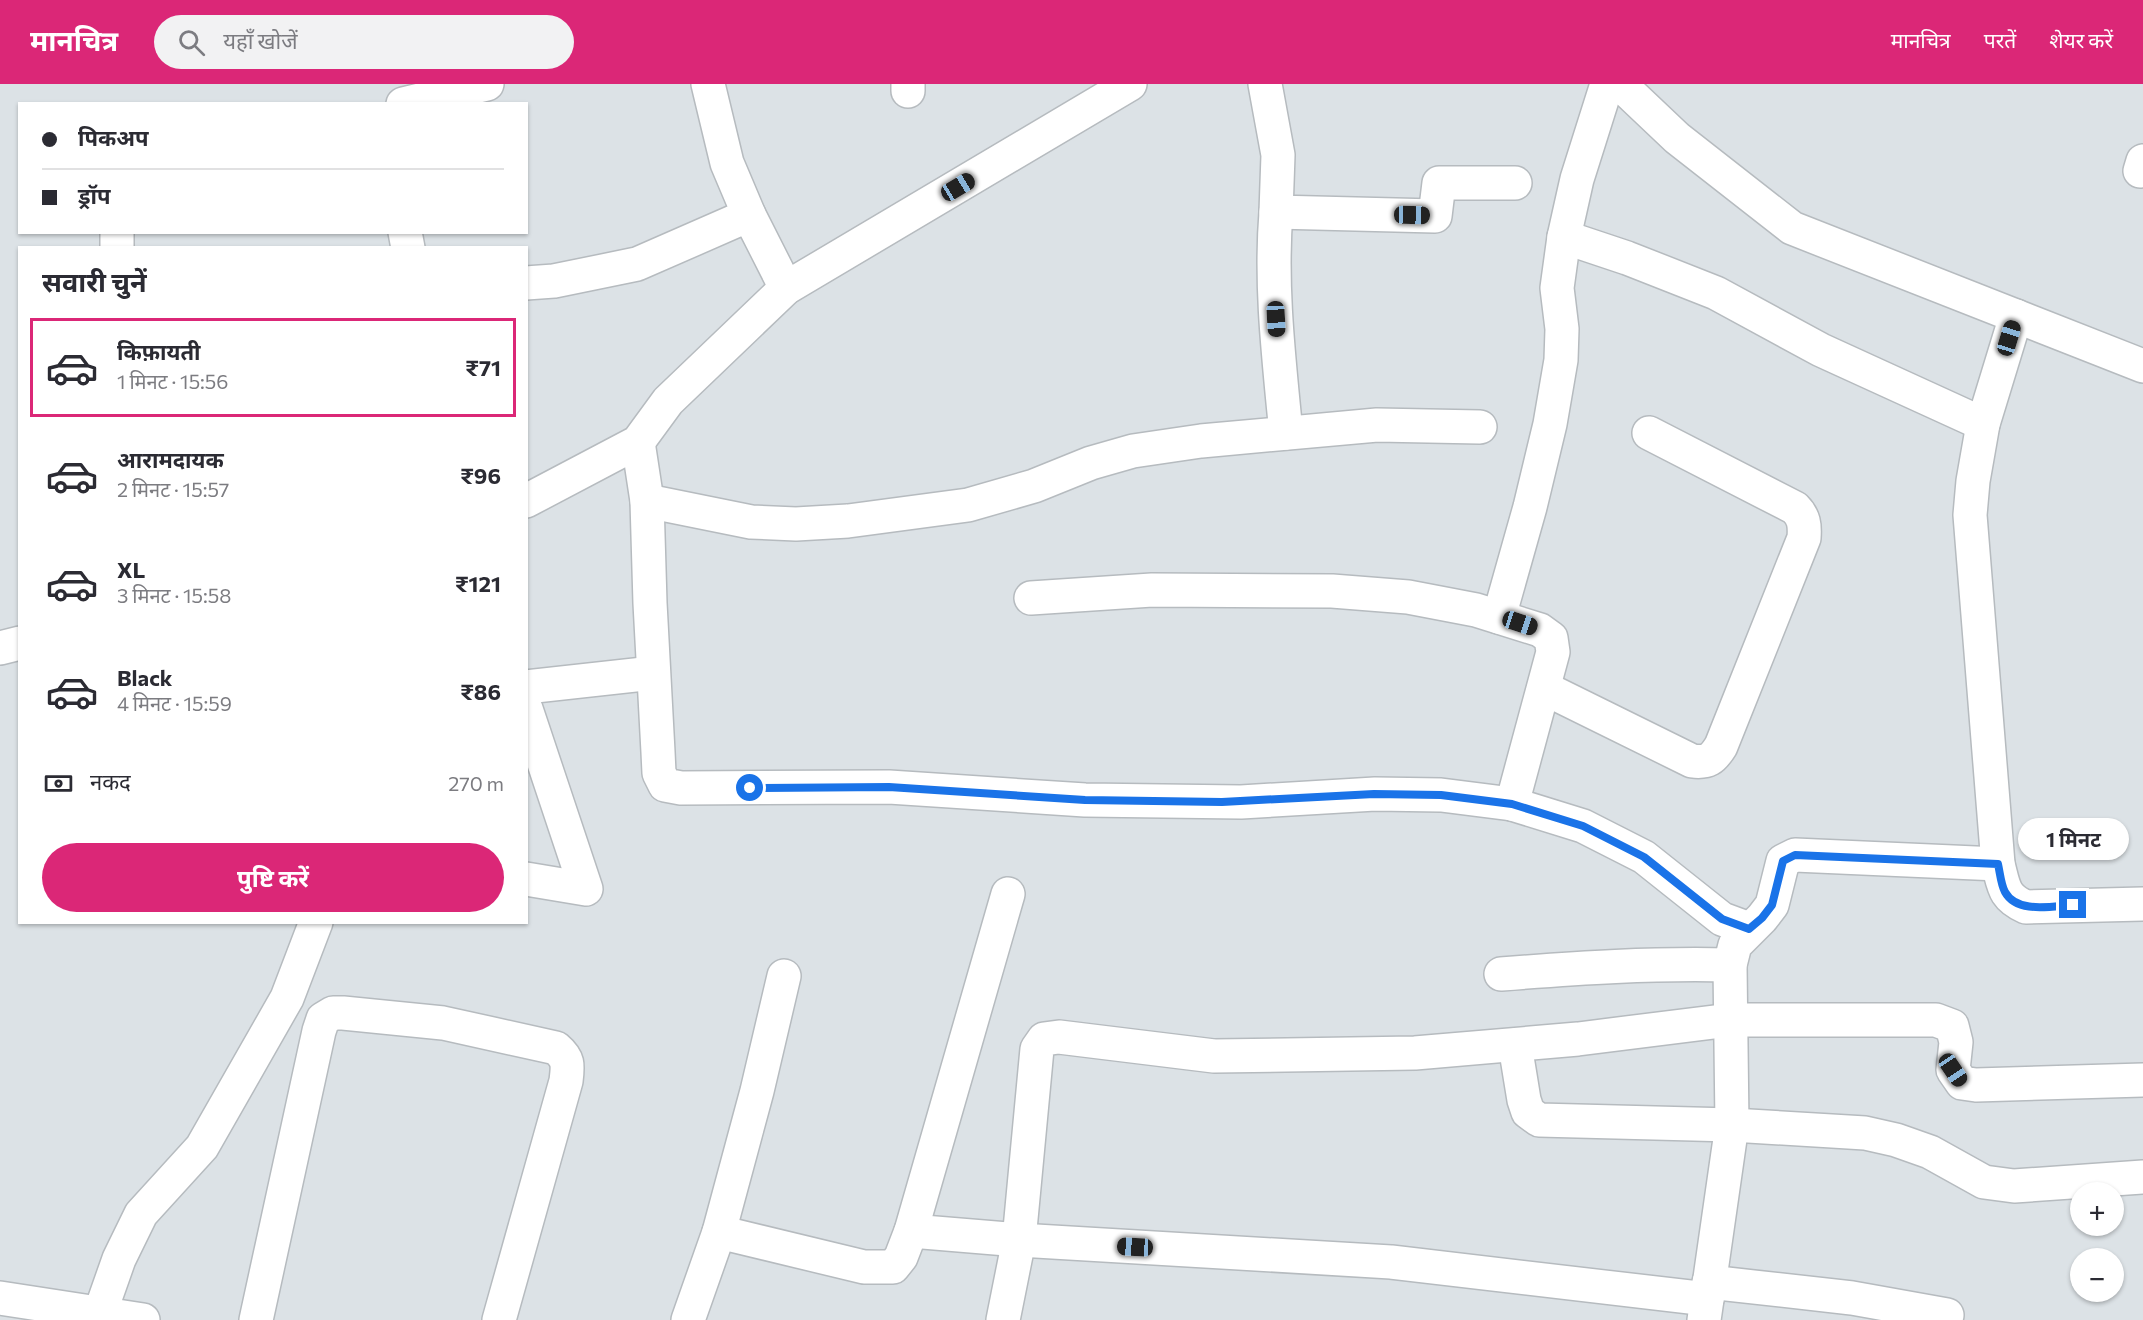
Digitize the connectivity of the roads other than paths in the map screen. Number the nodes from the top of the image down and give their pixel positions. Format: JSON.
{"nodes":[{"id":1,"x":393,"y":84,"type":"edge"},
{"id":2,"x":487,"y":84,"type":"edge"},
{"id":3,"x":708,"y":84,"type":"edge"},
{"id":4,"x":1130,"y":84,"type":"edge"},
{"id":5,"x":1265,"y":84,"type":"edge"},
{"id":6,"x":1607,"y":84,"type":"edge"},
{"id":7,"x":1620,"y":84,"type":"edge"},
{"id":8,"x":393,"y":102,"type":"edge"},
{"id":9,"x":411,"y":102,"type":"edge"},
{"id":10,"x":1515,"y":183,"type":"dead end"},
{"id":11,"x":1276,"y":212,"type":"junction"},
{"id":12,"x":749,"y":215,"type":"junction"},
{"id":13,"x":1564,"y":237,"type":"junction"},
{"id":14,"x":528,"y":283,"type":"edge"},
{"id":15,"x":786,"y":288,"type":"junction"},
{"id":16,"x":2016,"y":316,"type":"junction"},
{"id":17,"x":2143,"y":366,"type":"edge"},
{"id":18,"x":1983,"y":424,"type":"junction"},
{"id":19,"x":1480,"y":427,"type":"dead end"},
{"id":20,"x":1286,"y":433,"type":"junction"},
{"id":21,"x":1648,"y":433,"type":"dead end"},
{"id":22,"x":638,"y":442,"type":"junction"},
{"id":23,"x":528,"y":500,"type":"edge"},
{"id":24,"x":647,"y":501,"type":"junction"},
{"id":25,"x":1030,"y":598,"type":"dead end"},
{"id":26,"x":1499,"y":617,"type":"junction"},
{"id":27,"x":18,"y":644,"type":"edge"},
{"id":28,"x":0,"y":648,"type":"edge"},
{"id":29,"x":653,"y":673,"type":"junction"},
{"id":30,"x":528,"y":687,"type":"edge"},
{"id":31,"x":1544,"y":688,"type":"junction"},
{"id":32,"x":528,"y":715,"type":"edge"},
{"id":33,"x":1512,"y":804,"type":"junction"},
{"id":34,"x":1998,"y":864,"type":"junction"},
{"id":35,"x":528,"y":879,"type":"edge"},
{"id":36,"x":1008,"y":894,"type":"dead end"},
{"id":37,"x":2143,"y":904,"type":"edge"},
{"id":38,"x":315,"y":924,"type":"edge"},
{"id":39,"x":1749,"y":929,"type":"junction"},
{"id":40,"x":1730,"y":964,"type":"junction"},
{"id":41,"x":1501,"y":974,"type":"dead end"},
{"id":42,"x":784,"y":976,"type":"dead end"},
{"id":43,"x":1730,"y":1020,"type":"junction"},
{"id":44,"x":1515,"y":1045,"type":"junction"},
{"id":45,"x":2143,"y":1080,"type":"edge"},
{"id":46,"x":1732,"y":1125,"type":"junction"},
{"id":47,"x":2143,"y":1177,"type":"edge"},
{"id":48,"x":911,"y":1231,"type":"junction"},
{"id":49,"x":719,"y":1232,"type":"junction"},
{"id":50,"x":1019,"y":1240,"type":"junction"},
{"id":51,"x":0,"y":1298,"type":"edge"},
{"id":52,"x":1707,"y":1300,"type":"edge"},
{"id":53,"x":100,"y":1312,"type":"junction"},
{"id":54,"x":1947,"y":1315,"type":"dead end"},
{"id":55,"x":143,"y":1320,"type":"edge"},
{"id":56,"x":256,"y":1320,"type":"edge"},
{"id":57,"x":500,"y":1320,"type":"edge"},
{"id":58,"x":688,"y":1320,"type":"edge"},
{"id":59,"x":1003,"y":1320,"type":"edge"}],
"edges":[{"from":1,"to":8,"type":"street"},
{"from":2,"to":9,"type":"street"},
{"from":3,"to":12,"type":"street"},
{"from":4,"to":15,"type":"street"},
{"from":5,"to":11,"type":"street"},
{"from":6,"to":13,"type":"street"},
{"from":7,"to":16,"type":"street"},
{"from":10,"to":11,"type":"street"},
{"from":11,"to":20,"type":"street"},
{"from":12,"to":14,"type":"street"},
{"from":12,"to":15,"type":"street"},
{"from":13,"to":18,"type":"street"},
{"from":13,"to":26,"type":"street"},
{"from":15,"to":22,"type":"street"},
{"from":16,"to":17,"type":"street"},
{"from":16,"to":18,"type":"street"},
{"from":18,"to":34,"type":"street"},
{"from":19,"to":20,"type":"street"},
{"from":20,"to":24,"type":"street"},
{"from":21,"to":31,"type":"street"},
{"from":22,"to":23,"type":"street"},
{"from":22,"to":24,"type":"street"},
{"from":24,"to":29,"type":"street"},
{"from":25,"to":26,"type":"street"},
{"from":26,"to":31,"type":"street"},
{"from":27,"to":28,"type":"street"},
{"from":29,"to":30,"type":"street"},
{"from":29,"to":33,"type":"street"},
{"from":31,"to":33,"type":"street"},
{"from":32,"to":35,"type":"street"},
{"from":33,"to":39,"type":"street"},
{"from":34,"to":37,"type":"street"},
{"from":34,"to":39,"type":"street"},
{"from":36,"to":48,"type":"street"},
{"from":38,"to":53,"type":"street"},
{"from":39,"to":40,"type":"street"},
{"from":40,"to":41,"type":"street"},
{"from":40,"to":43,"type":"street"},
{"from":42,"to":49,"type":"street"},
{"from":43,"to":44,"type":"street"},
{"from":43,"to":45,"type":"street"},
{"from":43,"to":46,"type":"street"},
{"from":44,"to":46,"type":"street"},
{"from":44,"to":50,"type":"street"},
{"from":46,"to":47,"type":"street"},
{"from":46,"to":52,"type":"street"},
{"from":48,"to":49,"type":"street"},
{"from":48,"to":50,"type":"street"},
{"from":49,"to":58,"type":"street"},
{"from":50,"to":52,"type":"street"},
{"from":50,"to":59,"type":"street"},
{"from":51,"to":53,"type":"street"},
{"from":52,"to":54,"type":"street"},
{"from":53,"to":55,"type":"street"},
{"from":56,"to":57,"type":"street"}]}
